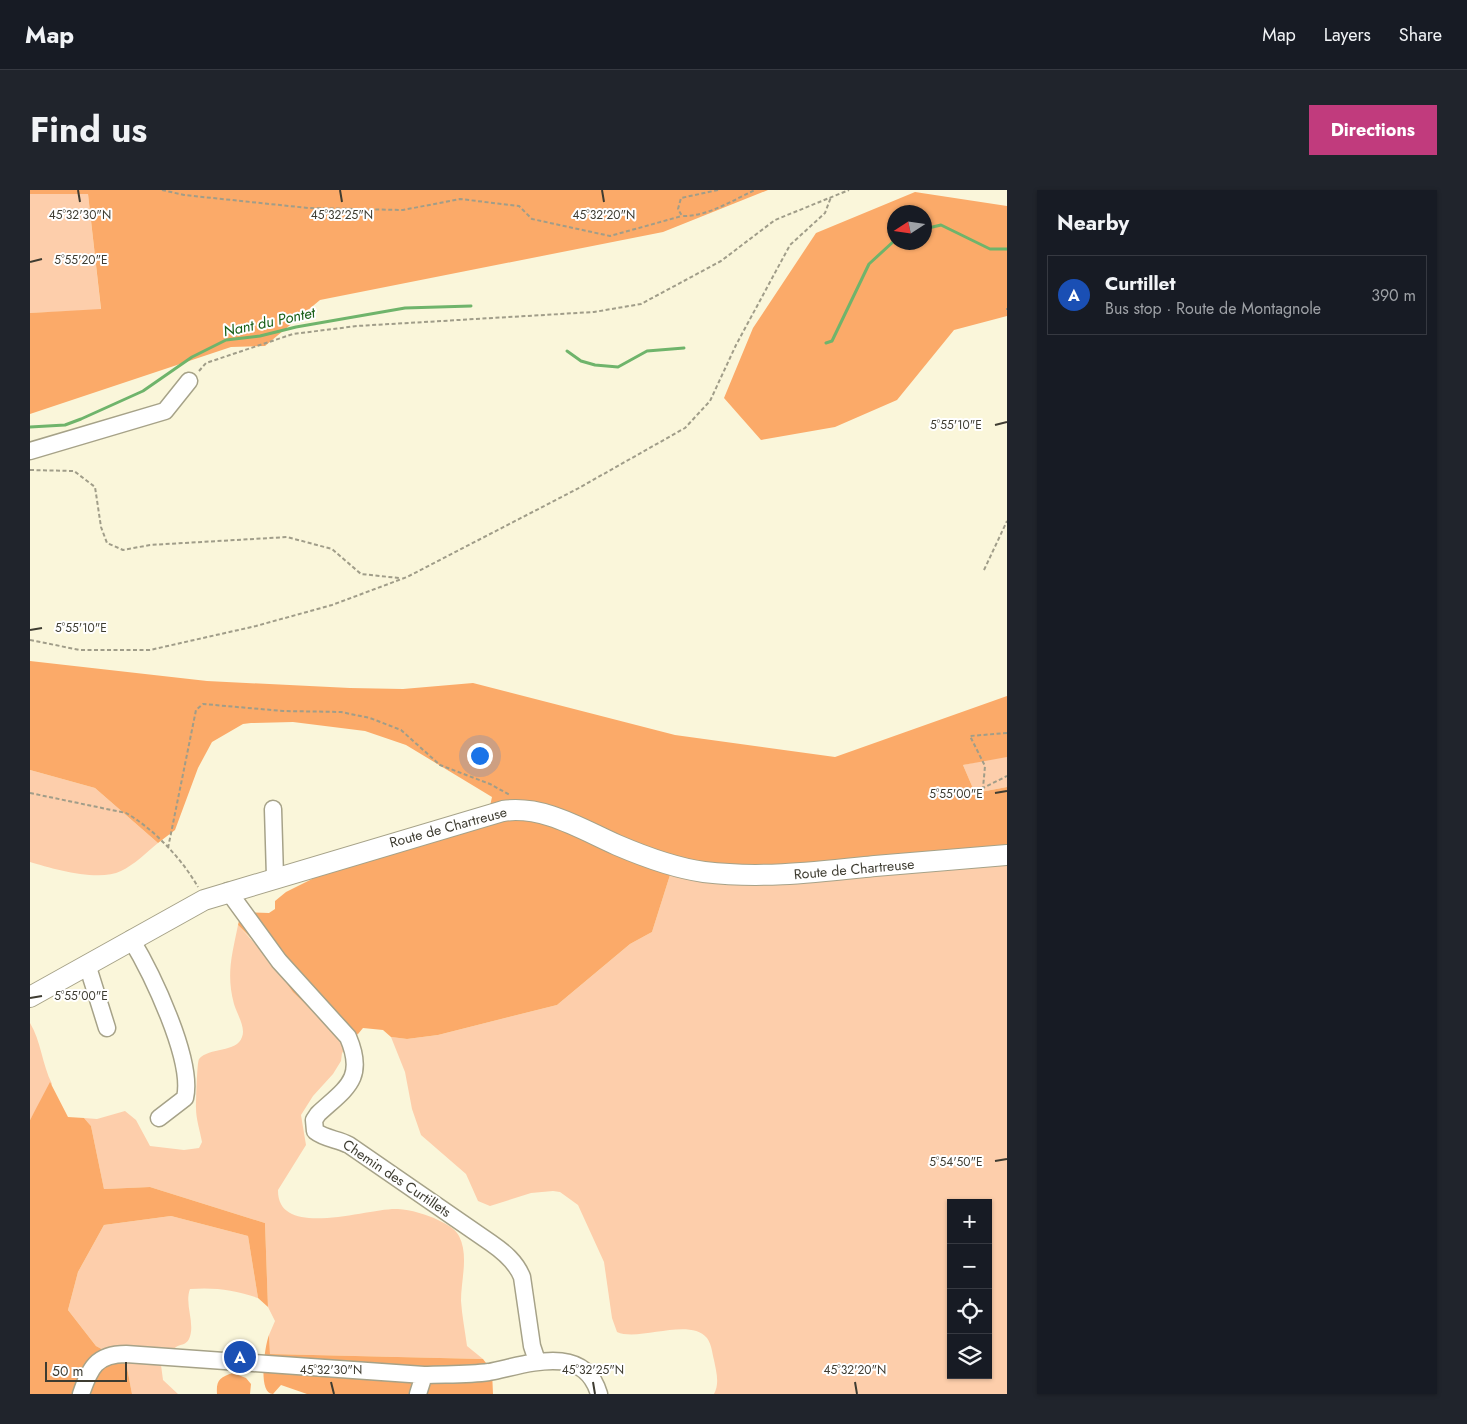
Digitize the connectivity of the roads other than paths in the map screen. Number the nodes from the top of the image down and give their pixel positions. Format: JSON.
{"nodes":[{"id":1,"x":189,"y":381,"type":"road end"},
{"id":2,"x":30,"y":451,"type":"edge"},
{"id":3,"x":273,"y":809,"type":"dead end"},
{"id":4,"x":1007,"y":855,"type":"edge"},
{"id":5,"x":275,"y":877,"type":"junction"},
{"id":6,"x":228,"y":891,"type":"junction"},
{"id":7,"x":132,"y":939,"type":"junction"},
{"id":8,"x":87,"y":964,"type":"junction"},
{"id":9,"x":30,"y":997,"type":"edge"},
{"id":10,"x":107,"y":1028,"type":"dead end"},
{"id":11,"x":159,"y":1118,"type":"dead end"},
{"id":12,"x":537,"y":1361,"type":"junction"},
{"id":13,"x":424,"y":1375,"type":"junction"},
{"id":14,"x":81,"y":1394,"type":"edge"},
{"id":15,"x":418,"y":1394,"type":"edge"},
{"id":16,"x":599,"y":1394,"type":"edge"}],
"edges":[{"from":1,"to":2,"type":"street"},
{"from":3,"to":5,"type":"street"},
{"from":4,"to":5,"type":"main road","name":"Route de Chartreuse"},
{"from":5,"to":6,"type":"main road","name":"Route de Chartreuse"},
{"from":6,"to":7,"type":"main road","name":"Route de Chartreuse"},
{"from":6,"to":12,"type":"street","name":"Chemin des Curtillets"},
{"from":7,"to":8,"type":"main road","name":"Route de Chartreuse"},
{"from":7,"to":11,"type":"street"},
{"from":8,"to":9,"type":"main road","name":"Route de Chartreuse"},
{"from":8,"to":10,"type":"street"},
{"from":12,"to":13,"type":"street"},
{"from":12,"to":16,"type":"street"},
{"from":13,"to":14,"type":"street"},
{"from":13,"to":15,"type":"street"}]}
